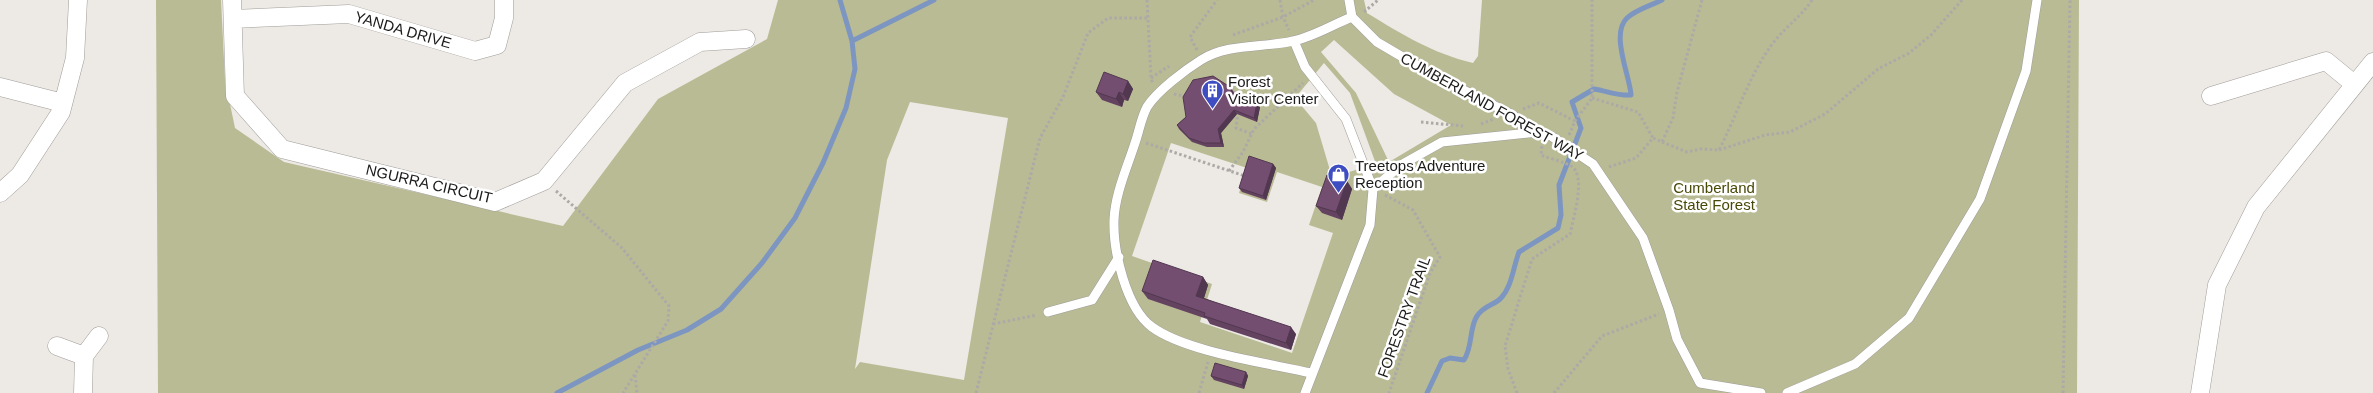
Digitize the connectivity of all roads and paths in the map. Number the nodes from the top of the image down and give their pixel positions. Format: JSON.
{"nodes":[{"id":1,"x":78,"y":0,"type":"edge"},
{"id":2,"x":232,"y":0,"type":"edge"},
{"id":3,"x":504,"y":0,"type":"edge"},
{"id":4,"x":1147,"y":0,"type":"edge"},
{"id":5,"x":1217,"y":0,"type":"edge"},
{"id":6,"x":1280,"y":0,"type":"edge"},
{"id":7,"x":1349,"y":0,"type":"edge"},
{"id":8,"x":1378,"y":0,"type":"edge"},
{"id":9,"x":1592,"y":0,"type":"edge"},
{"id":10,"x":1702,"y":0,"type":"edge"},
{"id":11,"x":1812,"y":0,"type":"edge"},
{"id":12,"x":1962,"y":0,"type":"edge"},
{"id":13,"x":2037,"y":0,"type":"edge"},
{"id":14,"x":2070,"y":0,"type":"edge"},
{"id":15,"x":360,"y":8,"type":"edge"},
{"id":16,"x":1352,"y":16,"type":"junction"},
{"id":17,"x":1148,"y":18,"type":"junction"},
{"id":18,"x":233,"y":19,"type":"junction"},
{"id":19,"x":746,"y":39,"type":"dead end"},
{"id":20,"x":1294,"y":41,"type":"junction"},
{"id":21,"x":1202,"y":60,"type":"junction"},
{"id":22,"x":2373,"y":62,"type":"edge"},
{"id":23,"x":1311,"y":75,"type":"junction"},
{"id":24,"x":1223,"y":82,"type":"edge"},
{"id":25,"x":2354,"y":84,"type":"junction"},
{"id":26,"x":0,"y":87,"type":"edge"},
{"id":27,"x":1189,"y":90,"type":"edge"},
{"id":28,"x":1159,"y":92,"type":"junction"},
{"id":29,"x":2211,"y":96,"type":"dead end"},
{"id":30,"x":1592,"y":98,"type":"junction"},
{"id":31,"x":63,"y":103,"type":"junction"},
{"id":32,"x":1509,"y":113,"type":"junction"},
{"id":33,"x":1575,"y":121,"type":"junction"},
{"id":34,"x":1421,"y":122,"type":"dead end"},
{"id":35,"x":1465,"y":126,"type":"dead end"},
{"id":36,"x":1474,"y":127,"type":"dead end"},
{"id":37,"x":1572,"y":128,"type":"dead end"},
{"id":38,"x":1538,"y":132,"type":"junction"},
{"id":39,"x":1252,"y":134,"type":"junction"},
{"id":40,"x":1552,"y":136,"type":"junction"},
{"id":41,"x":1653,"y":138,"type":"junction"},
{"id":42,"x":1136,"y":140,"type":"junction"},
{"id":43,"x":1662,"y":142,"type":"junction"},
{"id":44,"x":1719,"y":150,"type":"junction"},
{"id":45,"x":1243,"y":152,"type":"junction"},
{"id":46,"x":1250,"y":157,"type":"edge"},
{"id":47,"x":1595,"y":167,"type":"junction"},
{"id":48,"x":1229,"y":171,"type":"junction"},
{"id":49,"x":1246,"y":177,"type":"edge"},
{"id":50,"x":544,"y":180,"type":"junction"},
{"id":51,"x":1373,"y":189,"type":"junction"},
{"id":52,"x":0,"y":192,"type":"edge"},
{"id":53,"x":1118,"y":257,"type":"junction"},
{"id":54,"x":1669,"y":310,"type":"junction"},
{"id":55,"x":1048,"y":312,"type":"joint"},
{"id":56,"x":993,"y":324,"type":"junction"},
{"id":57,"x":99,"y":336,"type":"dead end"},
{"id":58,"x":57,"y":346,"type":"dead end"},
{"id":59,"x":1211,"y":350,"type":"junction"},
{"id":60,"x":84,"y":356,"type":"junction"},
{"id":61,"x":1311,"y":373,"type":"junction"},
{"id":62,"x":634,"y":375,"type":"junction"},
{"id":63,"x":1700,"y":383,"type":"junction"},
{"id":64,"x":83,"y":393,"type":"edge"},
{"id":65,"x":623,"y":393,"type":"edge"},
{"id":66,"x":637,"y":393,"type":"edge"},
{"id":67,"x":976,"y":393,"type":"edge"},
{"id":68,"x":1199,"y":393,"type":"edge"},
{"id":69,"x":1305,"y":393,"type":"edge"},
{"id":70,"x":1388,"y":393,"type":"edge"},
{"id":71,"x":1516,"y":393,"type":"edge"},
{"id":72,"x":1554,"y":393,"type":"edge"},
{"id":73,"x":1704,"y":393,"type":"edge"},
{"id":74,"x":1761,"y":393,"type":"edge"},
{"id":75,"x":1787,"y":393,"type":"edge"},
{"id":76,"x":2063,"y":393,"type":"edge"},
{"id":77,"x":2200,"y":393,"type":"edge"}],
"edges":[{"from":1,"to":31,"type":"street"},
{"from":2,"to":18,"type":"street","name":"NGURRA CIRCUIT"},
{"from":3,"to":15,"type":"street","name":"YANDA DRIVE"},
{"from":4,"to":17,"type":"path"},
{"from":5,"to":21,"type":"path"},
{"from":6,"to":20,"type":"path"},
{"from":7,"to":16,"type":"lane"},
{"from":8,"to":16,"type":"path"},
{"from":9,"to":30,"type":"path"},
{"from":10,"to":43,"type":"path"},
{"from":11,"to":44,"type":"path"},
{"from":12,"to":44,"type":"path"},
{"from":13,"to":75,"type":"lane"},
{"from":14,"to":76,"type":"path"},
{"from":15,"to":18,"type":"street","name":"YANDA DRIVE"},
{"from":16,"to":20,"type":"lane"},
{"from":16,"to":32,"type":"lane","name":"CUMBERLAND FOREST WAY"},
{"from":17,"to":28,"type":"path"},
{"from":17,"to":56,"type":"path"},
{"from":18,"to":50,"type":"street","name":"NGURRA CIRCUIT"},
{"from":19,"to":50,"type":"street","name":"NGURRA CIRCUIT"},
{"from":20,"to":21,"type":"lane"},
{"from":20,"to":23,"type":"lane"},
{"from":21,"to":28,"type":"lane"},
{"from":22,"to":25,"type":"street"},
{"from":23,"to":39,"type":"path"},
{"from":23,"to":51,"type":"lane"},
{"from":24,"to":39,"type":"path"},
{"from":25,"to":29,"type":"street"},
{"from":25,"to":77,"type":"street"},
{"from":26,"to":31,"type":"street"},
{"from":27,"to":28,"type":"path"},
{"from":28,"to":42,"type":"lane"},
{"from":30,"to":33,"type":"path"},
{"from":30,"to":41,"type":"path"},
{"from":31,"to":52,"type":"street"},
{"from":32,"to":33,"type":"path"},
{"from":32,"to":36,"type":"path"},
{"from":32,"to":38,"type":"lane","name":"CUMBERLAND FOREST WAY"},
{"from":33,"to":37,"type":"path"},
{"from":34,"to":35,"type":"path"},
{"from":38,"to":40,"type":"lane","name":"CUMBERLAND FOREST WAY"},
{"from":38,"to":51,"type":"lane"},
{"from":39,"to":45,"type":"path"},
{"from":40,"to":47,"type":"lane","name":"CUMBERLAND FOREST WAY"},
{"from":40,"to":71,"type":"path"},
{"from":41,"to":43,"type":"path"},
{"from":41,"to":47,"type":"path"},
{"from":42,"to":48,"type":"path"},
{"from":42,"to":53,"type":"lane"},
{"from":43,"to":44,"type":"path"},
{"from":45,"to":46,"type":"path"},
{"from":45,"to":48,"type":"path"},
{"from":47,"to":54,"type":"lane","name":"CUMBERLAND FOREST WAY"},
{"from":48,"to":49,"type":"path"},
{"from":50,"to":62,"type":"path"},
{"from":51,"to":61,"type":"lane"},
{"from":51,"to":70,"type":"path","name":"FORESTRY TRAIL"},
{"from":53,"to":55,"type":"lane"},
{"from":53,"to":59,"type":"lane"},
{"from":54,"to":63,"type":"lane","name":"CUMBERLAND FOREST WAY"},
{"from":54,"to":72,"type":"path"},
{"from":55,"to":56,"type":"path"},
{"from":56,"to":67,"type":"path"},
{"from":57,"to":60,"type":"street"},
{"from":58,"to":60,"type":"street"},
{"from":59,"to":61,"type":"lane"},
{"from":59,"to":68,"type":"path"},
{"from":60,"to":64,"type":"street"},
{"from":61,"to":69,"type":"lane"},
{"from":62,"to":65,"type":"path"},
{"from":62,"to":66,"type":"path"},
{"from":63,"to":73,"type":"lane","name":"CUMBERLAND FOREST WAY"},
{"from":63,"to":74,"type":"lane"}]}
